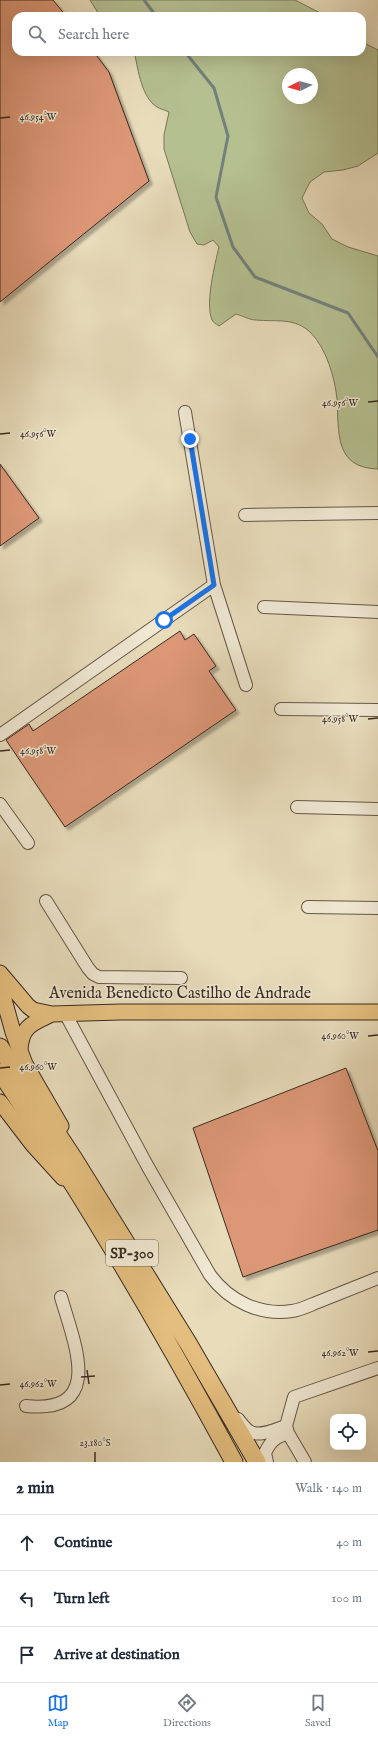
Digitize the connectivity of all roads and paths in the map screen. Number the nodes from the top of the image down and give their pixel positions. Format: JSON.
{"nodes":[{"id":1,"x":185,"y":412,"type":"dead end"},
{"id":2,"x":378,"y":513,"type":"edge"},
{"id":3,"x":245,"y":515,"type":"dead end"},
{"id":4,"x":214,"y":585,"type":"junction"},
{"id":5,"x":264,"y":607,"type":"dead end"},
{"id":6,"x":378,"y":612,"type":"edge"},
{"id":7,"x":246,"y":684,"type":"dead end"},
{"id":8,"x":281,"y":709,"type":"dead end"},
{"id":9,"x":378,"y":710,"type":"edge"},
{"id":10,"x":0,"y":735,"type":"edge"},
{"id":11,"x":0,"y":804,"type":"edge"},
{"id":12,"x":297,"y":807,"type":"dead end"},
{"id":13,"x":378,"y":809,"type":"edge"},
{"id":14,"x":28,"y":843,"type":"dead end"},
{"id":15,"x":46,"y":901,"type":"dead end"},
{"id":16,"x":308,"y":907,"type":"dead end"},
{"id":17,"x":378,"y":908,"type":"edge"},
{"id":18,"x":0,"y":973,"type":"edge"},
{"id":19,"x":181,"y":978,"type":"dead end"},
{"id":20,"x":0,"y":985,"type":"edge"},
{"id":21,"x":378,"y":1012,"type":"edge"},
{"id":22,"x":59,"y":1014,"type":"junction"},
{"id":23,"x":0,"y":1047,"type":"edge"},
{"id":24,"x":20,"y":1050,"type":"junction"},
{"id":25,"x":0,"y":1072,"type":"edge"},
{"id":26,"x":0,"y":1102,"type":"edge"},
{"id":27,"x":85,"y":1178,"type":"junction"},
{"id":28,"x":80,"y":1196,"type":"junction"},
{"id":29,"x":378,"y":1278,"type":"edge"},
{"id":30,"x":61,"y":1297,"type":"dead end"},
{"id":31,"x":378,"y":1368,"type":"edge"},
{"id":32,"x":200,"y":1399,"type":"junction"},
{"id":33,"x":224,"y":1404,"type":"junction"},
{"id":34,"x":26,"y":1406,"type":"dead end"},
{"id":35,"x":287,"y":1430,"type":"junction"},
{"id":36,"x":226,"y":1462,"type":"edge"},
{"id":37,"x":234,"y":1462,"type":"edge"},
{"id":38,"x":257,"y":1462,"type":"edge"},
{"id":39,"x":267,"y":1462,"type":"edge"},
{"id":40,"x":305,"y":1462,"type":"edge"}],
"edges":[{"from":1,"to":4,"type":"street"},
{"from":2,"to":3,"type":"street"},
{"from":4,"to":7,"type":"street"},
{"from":4,"to":10,"type":"street"},
{"from":5,"to":6,"type":"street"},
{"from":8,"to":9,"type":"street"},
{"from":11,"to":14,"type":"street"},
{"from":12,"to":13,"type":"street"},
{"from":15,"to":19,"type":"street"},
{"from":16,"to":17,"type":"street"},
{"from":18,"to":22,"type":"main road","name":"Avenida Benedicto Castilho de Andrade"},
{"from":20,"to":24,"type":"main road"},
{"from":21,"to":22,"type":"main road","name":"Avenida Benedicto Castilho de Andrade"},
{"from":22,"to":24,"type":"main road"},
{"from":22,"to":29,"type":"street"},
{"from":23,"to":27,"type":"highway","number":"SP-300"},
{"from":24,"to":27,"type":"main road"},
{"from":25,"to":28,"type":"highway","number":"SP-300"},
{"from":26,"to":28,"type":"main road"},
{"from":27,"to":33,"type":"highway","number":"SP-300"},
{"from":28,"to":32,"type":"highway","number":"SP-300"},
{"from":30,"to":34,"type":"street"},
{"from":31,"to":35,"type":"street"},
{"from":32,"to":36,"type":"highway"},
{"from":32,"to":37,"type":"highway","number":"SP-300"},
{"from":33,"to":35,"type":"street"},
{"from":33,"to":38,"type":"highway","number":"SP-300"},
{"from":35,"to":39,"type":"street"},
{"from":35,"to":40,"type":"street"}]}
